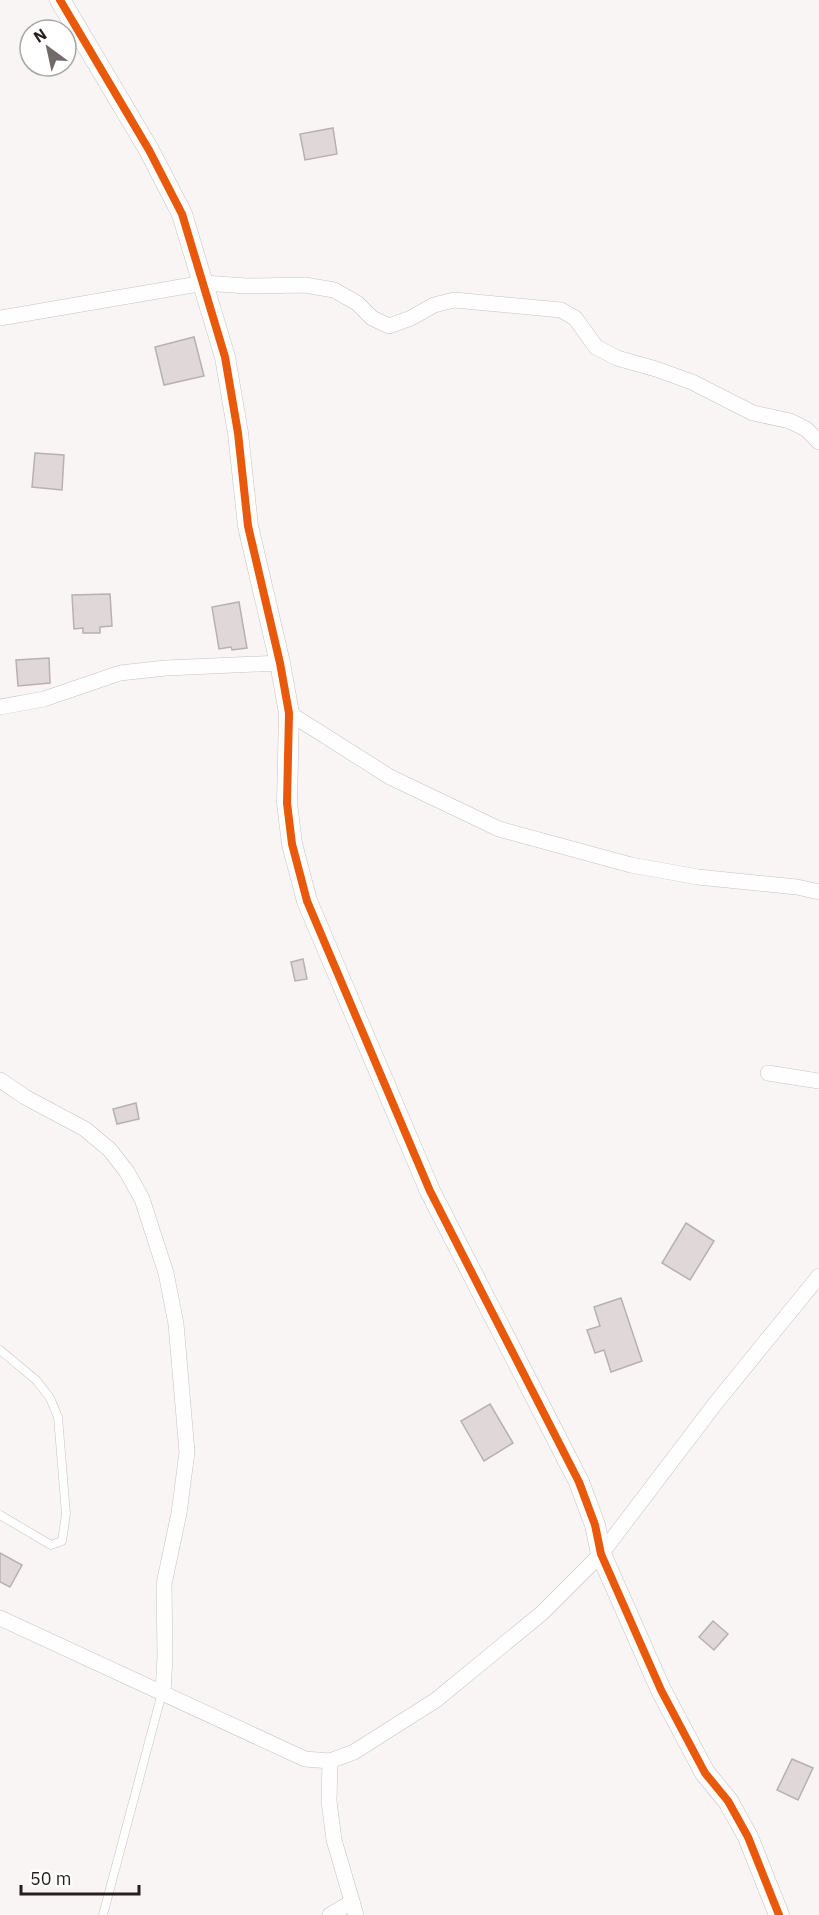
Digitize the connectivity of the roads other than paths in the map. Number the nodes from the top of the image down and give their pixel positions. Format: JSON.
{"nodes":[{"id":1,"x":60,"y":0,"type":"edge"},
{"id":2,"x":204,"y":283,"type":"junction"},
{"id":3,"x":0,"y":318,"type":"edge"},
{"id":4,"x":819,"y":442,"type":"edge"},
{"id":5,"x":280,"y":663,"type":"junction"},
{"id":6,"x":0,"y":707,"type":"edge"},
{"id":7,"x":289,"y":713,"type":"junction"},
{"id":8,"x":819,"y":892,"type":"edge"},
{"id":9,"x":768,"y":1073,"type":"dead end"},
{"id":10,"x":0,"y":1080,"type":"edge"},
{"id":11,"x":819,"y":1081,"type":"edge"},
{"id":12,"x":819,"y":1276,"type":"edge"},
{"id":13,"x":0,"y":1350,"type":"edge"},
{"id":14,"x":0,"y":1515,"type":"edge"},
{"id":15,"x":601,"y":1554,"type":"junction"},
{"id":16,"x":0,"y":1618,"type":"edge"},
{"id":17,"x":162,"y":1693,"type":"junction"},
{"id":18,"x":330,"y":1761,"type":"junction"},
{"id":19,"x":354,"y":1908,"type":"edge"},
{"id":20,"x":103,"y":1915,"type":"edge"},
{"id":21,"x":330,"y":1915,"type":"edge"},
{"id":22,"x":779,"y":1915,"type":"edge"}],
"edges":[{"from":1,"to":2,"type":"street"},
{"from":2,"to":3,"type":"street"},
{"from":2,"to":4,"type":"street"},
{"from":2,"to":5,"type":"street"},
{"from":5,"to":6,"type":"street"},
{"from":5,"to":7,"type":"street"},
{"from":7,"to":8,"type":"street"},
{"from":7,"to":15,"type":"street"},
{"from":9,"to":11,"type":"street"},
{"from":10,"to":17,"type":"street"},
{"from":12,"to":15,"type":"street"},
{"from":13,"to":14,"type":"lane"},
{"from":15,"to":18,"type":"street"},
{"from":15,"to":22,"type":"street"},
{"from":16,"to":17,"type":"street"},
{"from":17,"to":18,"type":"street"},
{"from":17,"to":20,"type":"lane"},
{"from":18,"to":19,"type":"street"},
{"from":19,"to":21,"type":"street"}]}
